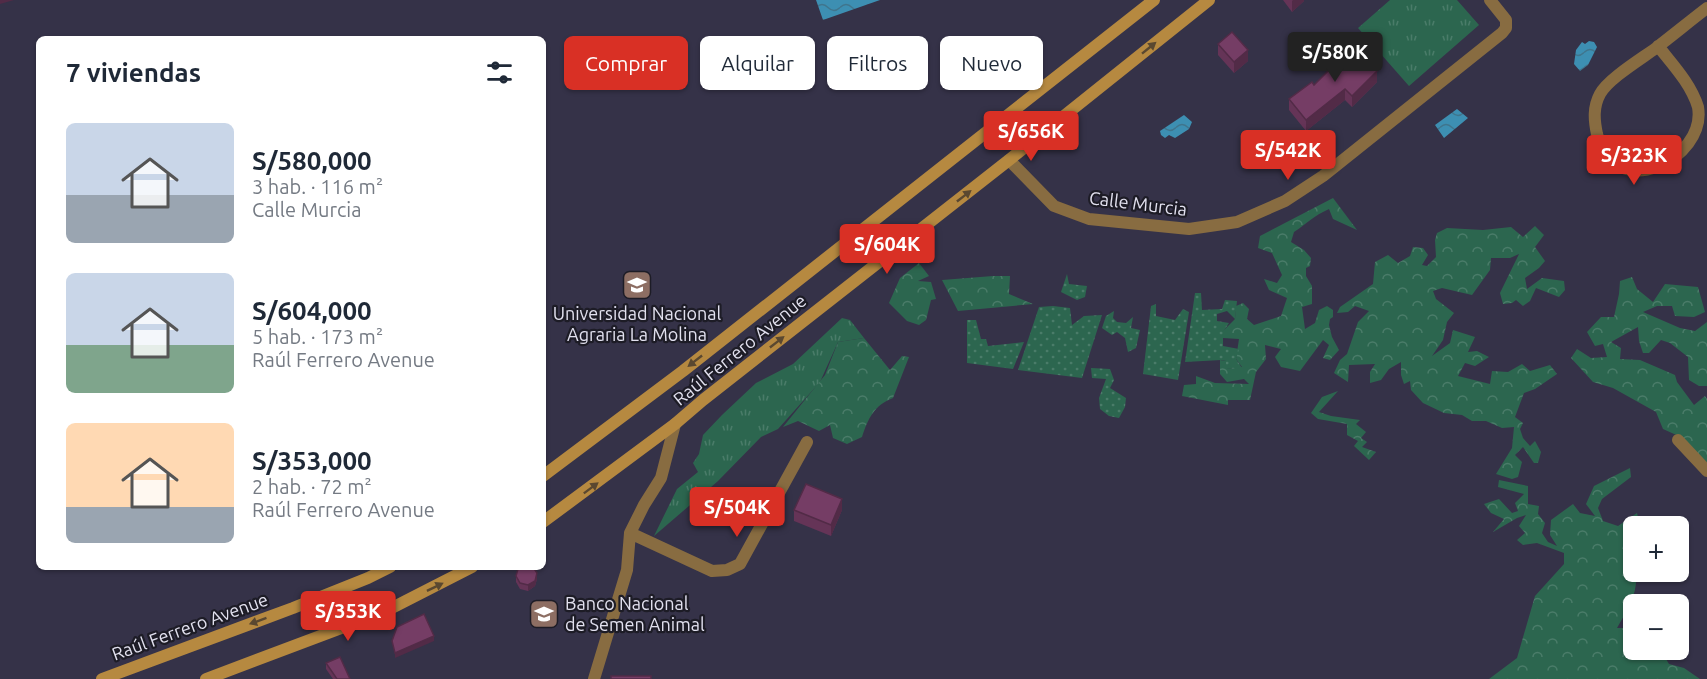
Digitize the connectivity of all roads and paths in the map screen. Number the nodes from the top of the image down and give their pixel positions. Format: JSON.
{"nodes":[{"id":1,"x":1154,"y":0,"type":"edge"},
{"id":2,"x":1209,"y":0,"type":"edge"},
{"id":3,"x":1490,"y":0,"type":"edge"},
{"id":4,"x":1707,"y":8,"type":"edge"},
{"id":5,"x":1658,"y":46,"type":"junction"},
{"id":6,"x":1009,"y":160,"type":"junction"},
{"id":7,"x":675,"y":424,"type":"junction"},
{"id":8,"x":1678,"y":440,"type":"dead end"},
{"id":9,"x":807,"y":442,"type":"dead end"},
{"id":10,"x":1707,"y":471,"type":"edge"},
{"id":11,"x":546,"y":474,"type":"edge"},
{"id":12,"x":546,"y":520,"type":"edge"},
{"id":13,"x":630,"y":533,"type":"junction"},
{"id":14,"x":384,"y":570,"type":"edge"},
{"id":15,"x":466,"y":570,"type":"edge"},
{"id":16,"x":102,"y":679,"type":"edge"},
{"id":17,"x":206,"y":679,"type":"edge"},
{"id":18,"x":594,"y":679,"type":"edge"}],
"edges":[{"from":1,"to":11,"type":"main road","name":"Raúl Ferrero Avenue","one_way":true},
{"from":6,"to":2,"type":"main road","name":"Raúl Ferrero Avenue","one_way":true},
{"from":3,"to":6,"type":"street","name":"Calle Murcia"},
{"from":4,"to":5,"type":"street"},
{"from":5,"to":5,"type":"street"},
{"from":7,"to":6,"type":"main road","name":"Raúl Ferrero Avenue","one_way":true},
{"from":12,"to":7,"type":"main road","name":"Raúl Ferrero Avenue","one_way":true},
{"from":7,"to":13,"type":"street"},
{"from":8,"to":10,"type":"street"},
{"from":9,"to":13,"type":"street"},
{"from":13,"to":18,"type":"street"},
{"from":14,"to":16,"type":"main road","name":"Raúl Ferrero Avenue","one_way":true},
{"from":17,"to":15,"type":"main road","one_way":true}]}
